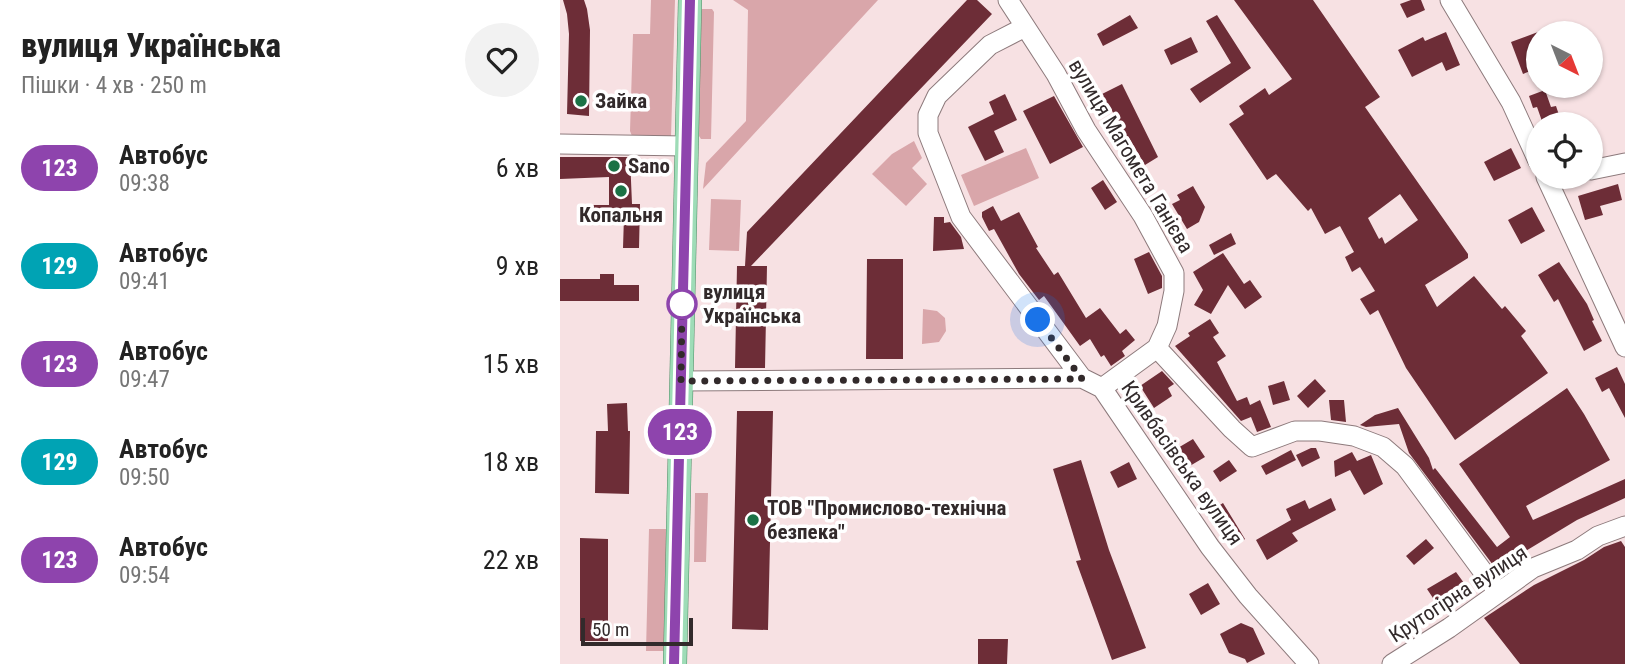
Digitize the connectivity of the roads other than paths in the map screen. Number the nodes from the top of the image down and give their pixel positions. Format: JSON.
{"nodes":[{"id":1,"x":690,"y":0,"type":"edge"},
{"id":2,"x":1008,"y":0,"type":"edge"},
{"id":3,"x":1450,"y":0,"type":"edge"},
{"id":4,"x":1025,"y":27,"type":"junction"},
{"id":5,"x":1526,"y":135,"type":"edge"},
{"id":6,"x":560,"y":144,"type":"edge"},
{"id":7,"x":685,"y":146,"type":"junction"},
{"id":8,"x":1625,"y":163,"type":"edge"},
{"id":9,"x":1603,"y":168,"type":"edge"},
{"id":10,"x":1556,"y":189,"type":"edge"},
{"id":11,"x":1625,"y":347,"type":"edge"},
{"id":12,"x":1157,"y":348,"type":"junction"},
{"id":13,"x":1082,"y":379,"type":"junction"},
{"id":14,"x":681,"y":381,"type":"junction"},
{"id":15,"x":1102,"y":387,"type":"junction"},
{"id":16,"x":1625,"y":526,"type":"edge"},
{"id":17,"x":1498,"y":592,"type":"junction"},
{"id":18,"x":1404,"y":661,"type":"edge"},
{"id":19,"x":674,"y":664,"type":"edge"},
{"id":20,"x":1309,"y":664,"type":"edge"}],
"edges":[{"from":1,"to":7,"type":"main road"},
{"from":2,"to":4,"type":"street","name":"вулиця Магомета Ганієва"},
{"from":3,"to":5,"type":"street"},
{"from":4,"to":12,"type":"street","name":"вулиця Магомета Ганієва"},
{"from":4,"to":13,"type":"street"},
{"from":6,"to":7,"type":"street"},
{"from":7,"to":14,"type":"main road"},
{"from":8,"to":9,"type":"street"},
{"from":10,"to":11,"type":"street"},
{"from":12,"to":15,"type":"street"},
{"from":12,"to":17,"type":"street"},
{"from":13,"to":14,"type":"street"},
{"from":13,"to":15,"type":"street","name":"Кривбасівська вулиця"},
{"from":14,"to":19,"type":"main road"},
{"from":15,"to":20,"type":"street","name":"Кривбасівська вулиця"},
{"from":16,"to":17,"type":"street","name":"Крутогірна вулиця"},
{"from":17,"to":18,"type":"street","name":"Крутогірна вулиця"}]}
